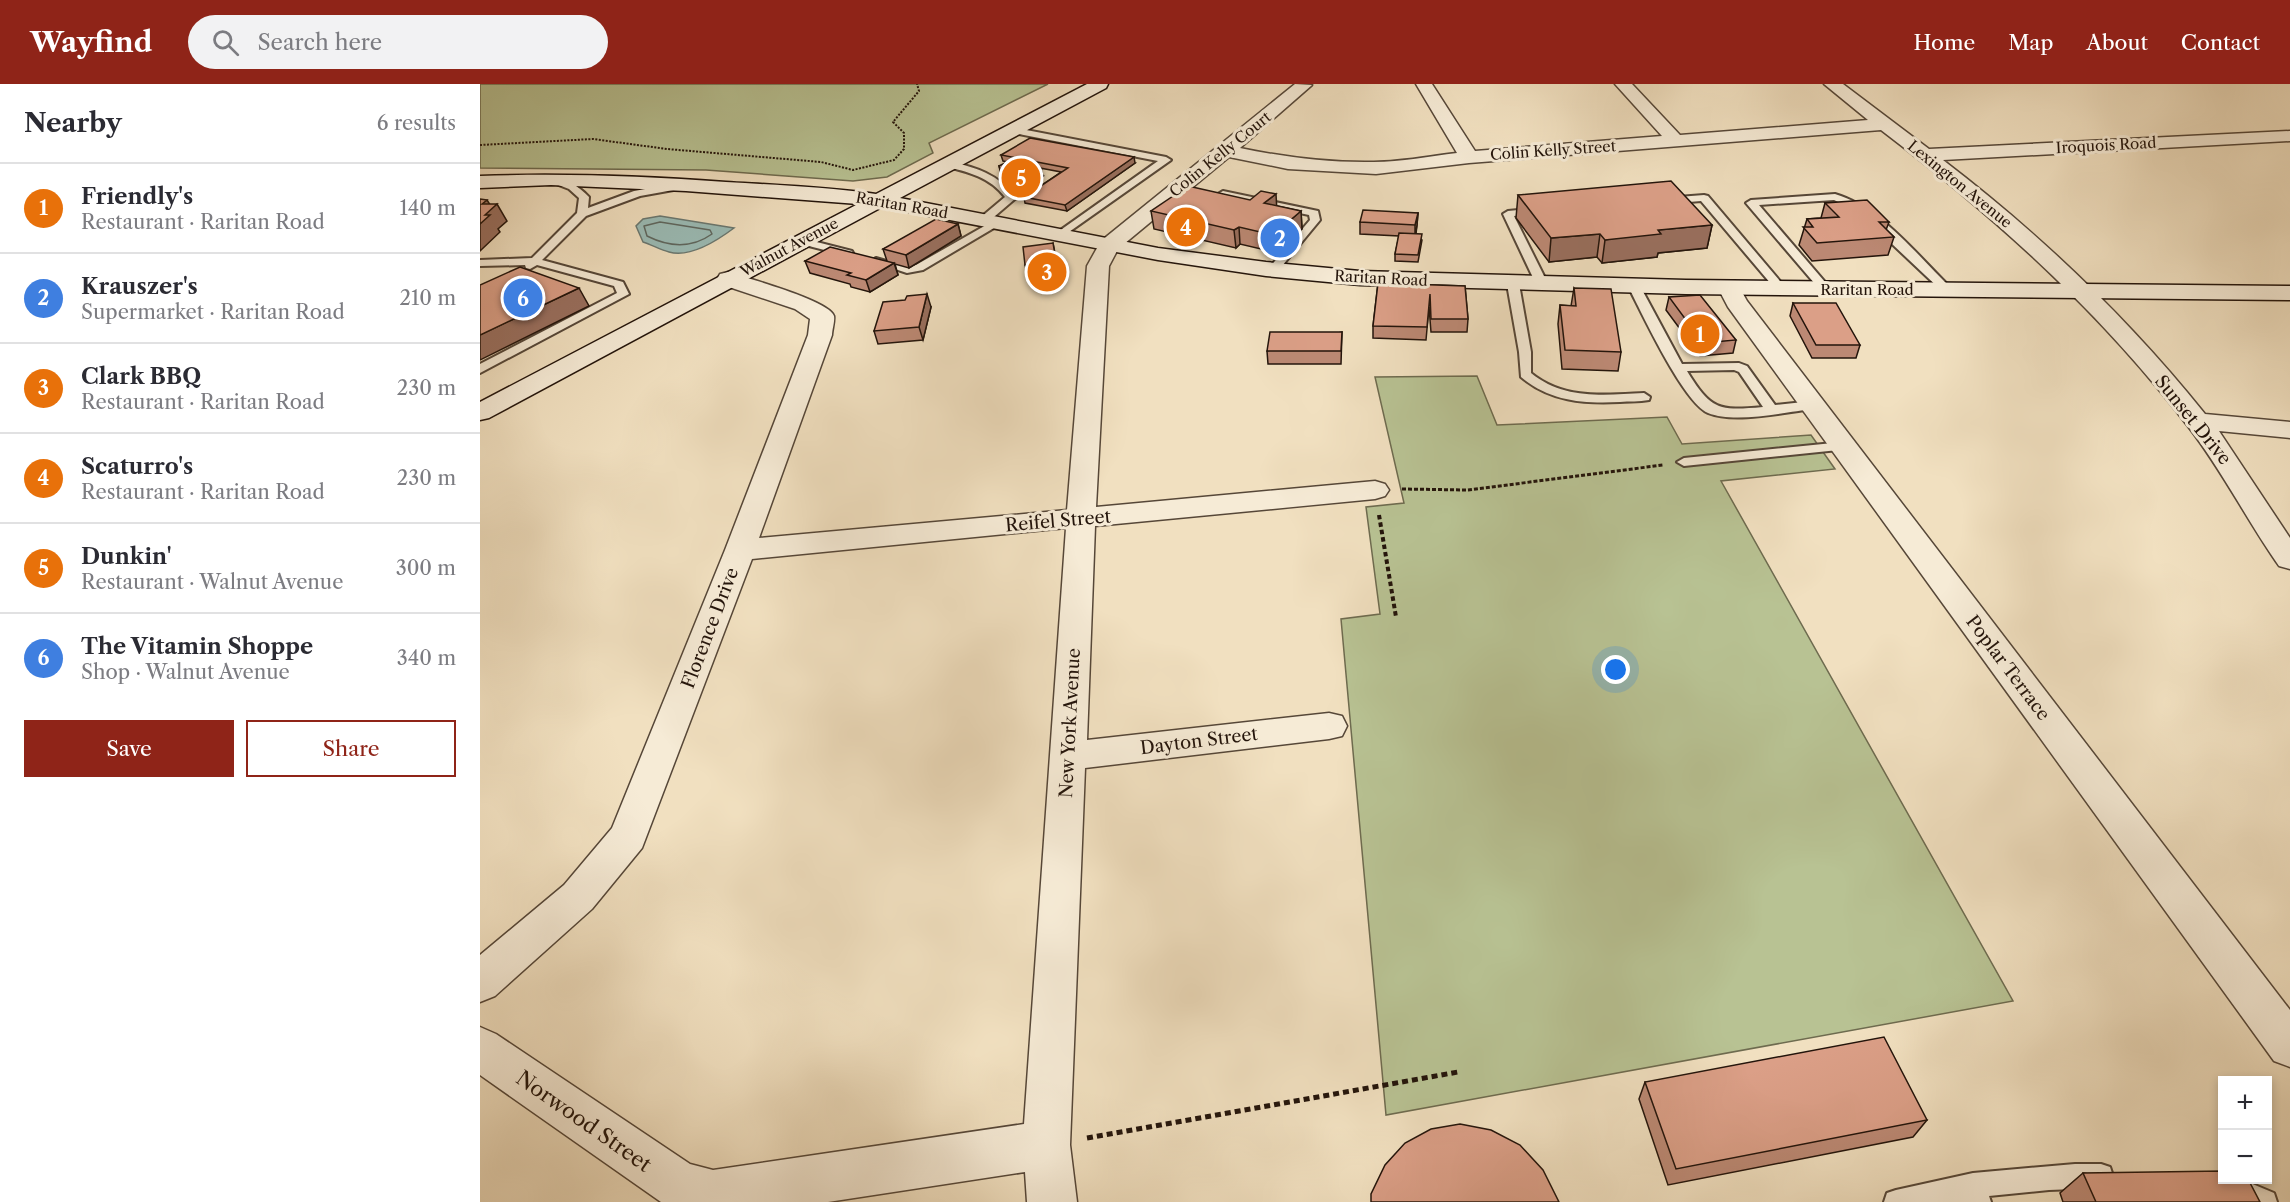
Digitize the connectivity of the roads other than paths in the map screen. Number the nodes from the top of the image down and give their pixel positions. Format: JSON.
{"nodes":[{"id":1,"x":1100,"y":84,"type":"edge"},
{"id":2,"x":1424,"y":84,"type":"edge"},
{"id":3,"x":1623,"y":84,"type":"edge"},
{"id":4,"x":1832,"y":84,"type":"edge"},
{"id":5,"x":1304,"y":85,"type":"edge"},
{"id":6,"x":1884,"y":124,"type":"junction"},
{"id":7,"x":1011,"y":130,"type":"junction"},
{"id":8,"x":2290,"y":136,"type":"edge"},
{"id":9,"x":1676,"y":141,"type":"junction"},
{"id":10,"x":1224,"y":150,"type":"junction"},
{"id":11,"x":1923,"y":154,"type":"junction"},
{"id":12,"x":1469,"y":157,"type":"junction"},
{"id":13,"x":947,"y":164,"type":"junction"},
{"id":14,"x":551,"y":179,"type":"junction"},
{"id":15,"x":480,"y":182,"type":"edge"},
{"id":16,"x":686,"y":184,"type":"junction"},
{"id":17,"x":1216,"y":193,"type":"edge"},
{"id":18,"x":880,"y":200,"type":"junction"},
{"id":19,"x":1658,"y":202,"type":"edge"},
{"id":20,"x":1554,"y":210,"type":"edge"},
{"id":21,"x":582,"y":214,"type":"junction"},
{"id":22,"x":990,"y":221,"type":"junction"},
{"id":23,"x":1059,"y":236,"type":"junction"},
{"id":24,"x":801,"y":241,"type":"junction"},
{"id":25,"x":1109,"y":246,"type":"junction"},
{"id":26,"x":535,"y":261,"type":"junction"},
{"id":27,"x":480,"y":263,"type":"edge"},
{"id":28,"x":1274,"y":270,"type":"junction"},
{"id":29,"x":511,"y":275,"type":"edge"},
{"id":30,"x":728,"y":279,"type":"junction"},
{"id":31,"x":1513,"y":284,"type":"junction"},
{"id":32,"x":1542,"y":284,"type":"junction"},
{"id":33,"x":1634,"y":286,"type":"junction"},
{"id":34,"x":1730,"y":288,"type":"junction"},
{"id":35,"x":1781,"y":289,"type":"junction"},
{"id":36,"x":1825,"y":289,"type":"junction"},
{"id":37,"x":1947,"y":290,"type":"junction"},
{"id":38,"x":2082,"y":291,"type":"junction"},
{"id":39,"x":2290,"y":292,"type":"edge"},
{"id":40,"x":1679,"y":368,"type":"junction"},
{"id":41,"x":480,"y":369,"type":"edge"},
{"id":42,"x":1644,"y":397,"type":"dead end"},
{"id":43,"x":1813,"y":405,"type":"junction"},
{"id":44,"x":1771,"y":409,"type":"junction"},
{"id":45,"x":480,"y":412,"type":"edge"},
{"id":46,"x":2198,"y":421,"type":"junction"},
{"id":47,"x":2290,"y":430,"type":"edge"},
{"id":48,"x":1843,"y":446,"type":"junction"},
{"id":49,"x":1684,"y":462,"type":"road end"},
{"id":50,"x":1375,"y":489,"type":"road end"},
{"id":51,"x":1081,"y":519,"type":"junction"},
{"id":52,"x":741,"y":550,"type":"junction"},
{"id":53,"x":2290,"y":559,"type":"edge"},
{"id":54,"x":1329,"y":726,"type":"dead end"},
{"id":55,"x":1068,"y":756,"type":"junction"},
{"id":56,"x":480,"y":982,"type":"edge"},
{"id":57,"x":2290,"y":1046,"type":"edge"},
{"id":58,"x":480,"y":1049,"type":"edge"},
{"id":59,"x":1046,"y":1145,"type":"junction"},
{"id":60,"x":2129,"y":1177,"type":"edge"},
{"id":61,"x":2218,"y":1184,"type":"edge"},
{"id":62,"x":1976,"y":1193,"type":"edge"},
{"id":63,"x":712,"y":1198,"type":"edge"},
{"id":64,"x":1052,"y":1202,"type":"edge"},
{"id":65,"x":1896,"y":1202,"type":"edge"},
{"id":66,"x":2265,"y":1202,"type":"edge"}],
"edges":[{"from":1,"to":7,"type":"street","name":"Walnut Avenue"},
{"from":2,"to":12,"type":"street"},
{"from":3,"to":9,"type":"street"},
{"from":4,"to":6,"type":"street","name":"Lexington Avenue"},
{"from":5,"to":10,"type":"street","name":"Colin Kelly Court"},
{"from":6,"to":9,"type":"street","name":"Colin Kelly Street"},
{"from":6,"to":11,"type":"street","name":"Lexington Avenue"},
{"from":7,"to":13,"type":"street","name":"Walnut Avenue"},
{"from":7,"to":23,"type":"lane"},
{"from":8,"to":11,"type":"street","name":"Iroquois Road"},
{"from":9,"to":12,"type":"street","name":"Colin Kelly Street"},
{"from":10,"to":12,"type":"street","name":"Colin Kelly Street"},
{"from":10,"to":25,"type":"street","name":"Colin Kelly Court"},
{"from":11,"to":38,"type":"street","name":"Lexington Avenue"},
{"from":13,"to":18,"type":"street","name":"Walnut Avenue"},
{"from":13,"to":22,"type":"lane"},
{"from":14,"to":15,"type":"street","name":"Raritan Road"},
{"from":14,"to":16,"type":"street","name":"Raritan Road"},
{"from":14,"to":21,"type":"lane"},
{"from":16,"to":18,"type":"street","name":"Raritan Road"},
{"from":16,"to":21,"type":"lane"},
{"from":17,"to":28,"type":"lane"},
{"from":18,"to":22,"type":"street","name":"Raritan Road"},
{"from":18,"to":24,"type":"street","name":"Walnut Avenue"},
{"from":19,"to":35,"type":"lane"},
{"from":20,"to":32,"type":"lane"},
{"from":21,"to":26,"type":"lane"},
{"from":22,"to":23,"type":"street","name":"Raritan Road"},
{"from":22,"to":24,"type":"lane"},
{"from":23,"to":25,"type":"street","name":"Raritan Road"},
{"from":24,"to":30,"type":"street","name":"Walnut Avenue"},
{"from":25,"to":28,"type":"street","name":"Raritan Road"},
{"from":25,"to":51,"type":"street","name":"New York Avenue"},
{"from":26,"to":27,"type":"lane"},
{"from":26,"to":29,"type":"lane"},
{"from":26,"to":41,"type":"lane"},
{"from":28,"to":31,"type":"street","name":"Raritan Road"},
{"from":30,"to":45,"type":"street","name":"Walnut Avenue"},
{"from":30,"to":52,"type":"street","name":"Florence Drive"},
{"from":31,"to":32,"type":"street","name":"Raritan Road"},
{"from":31,"to":42,"type":"lane"},
{"from":32,"to":33,"type":"street","name":"Raritan Road"},
{"from":33,"to":34,"type":"street","name":"Raritan Road"},
{"from":33,"to":40,"type":"lane"},
{"from":34,"to":35,"type":"street","name":"Raritan Road"},
{"from":34,"to":43,"type":"street","name":"Poplar Terrace"},
{"from":35,"to":36,"type":"street","name":"Raritan Road"},
{"from":36,"to":37,"type":"street","name":"Raritan Road"},
{"from":36,"to":37,"type":"lane"},
{"from":37,"to":38,"type":"street","name":"Raritan Road"},
{"from":38,"to":39,"type":"street","name":"Raritan Road"},
{"from":38,"to":46,"type":"street","name":"Sunset Drive"},
{"from":40,"to":44,"type":"lane"},
{"from":40,"to":44,"type":"lane"},
{"from":43,"to":44,"type":"lane"},
{"from":43,"to":48,"type":"street","name":"Poplar Terrace"},
{"from":46,"to":47,"type":"street"},
{"from":46,"to":53,"type":"street","name":"Sunset Drive"},
{"from":48,"to":49,"type":"lane"},
{"from":48,"to":57,"type":"street","name":"Poplar Terrace"},
{"from":50,"to":51,"type":"street","name":"Reifel Street"},
{"from":51,"to":52,"type":"street","name":"Reifel Street"},
{"from":51,"to":55,"type":"street","name":"New York Avenue"},
{"from":52,"to":56,"type":"street","name":"Florence Drive"},
{"from":54,"to":55,"type":"street","name":"Dayton Street"},
{"from":55,"to":59,"type":"street","name":"New York Avenue"},
{"from":58,"to":63,"type":"street","name":"Norwood Street"},
{"from":59,"to":63,"type":"street","name":"Norwood Street"},
{"from":59,"to":64,"type":"street","name":"New York Avenue"},
{"from":60,"to":62,"type":"lane"},
{"from":61,"to":66,"type":"lane"},
{"from":62,"to":65,"type":"lane"}]}
